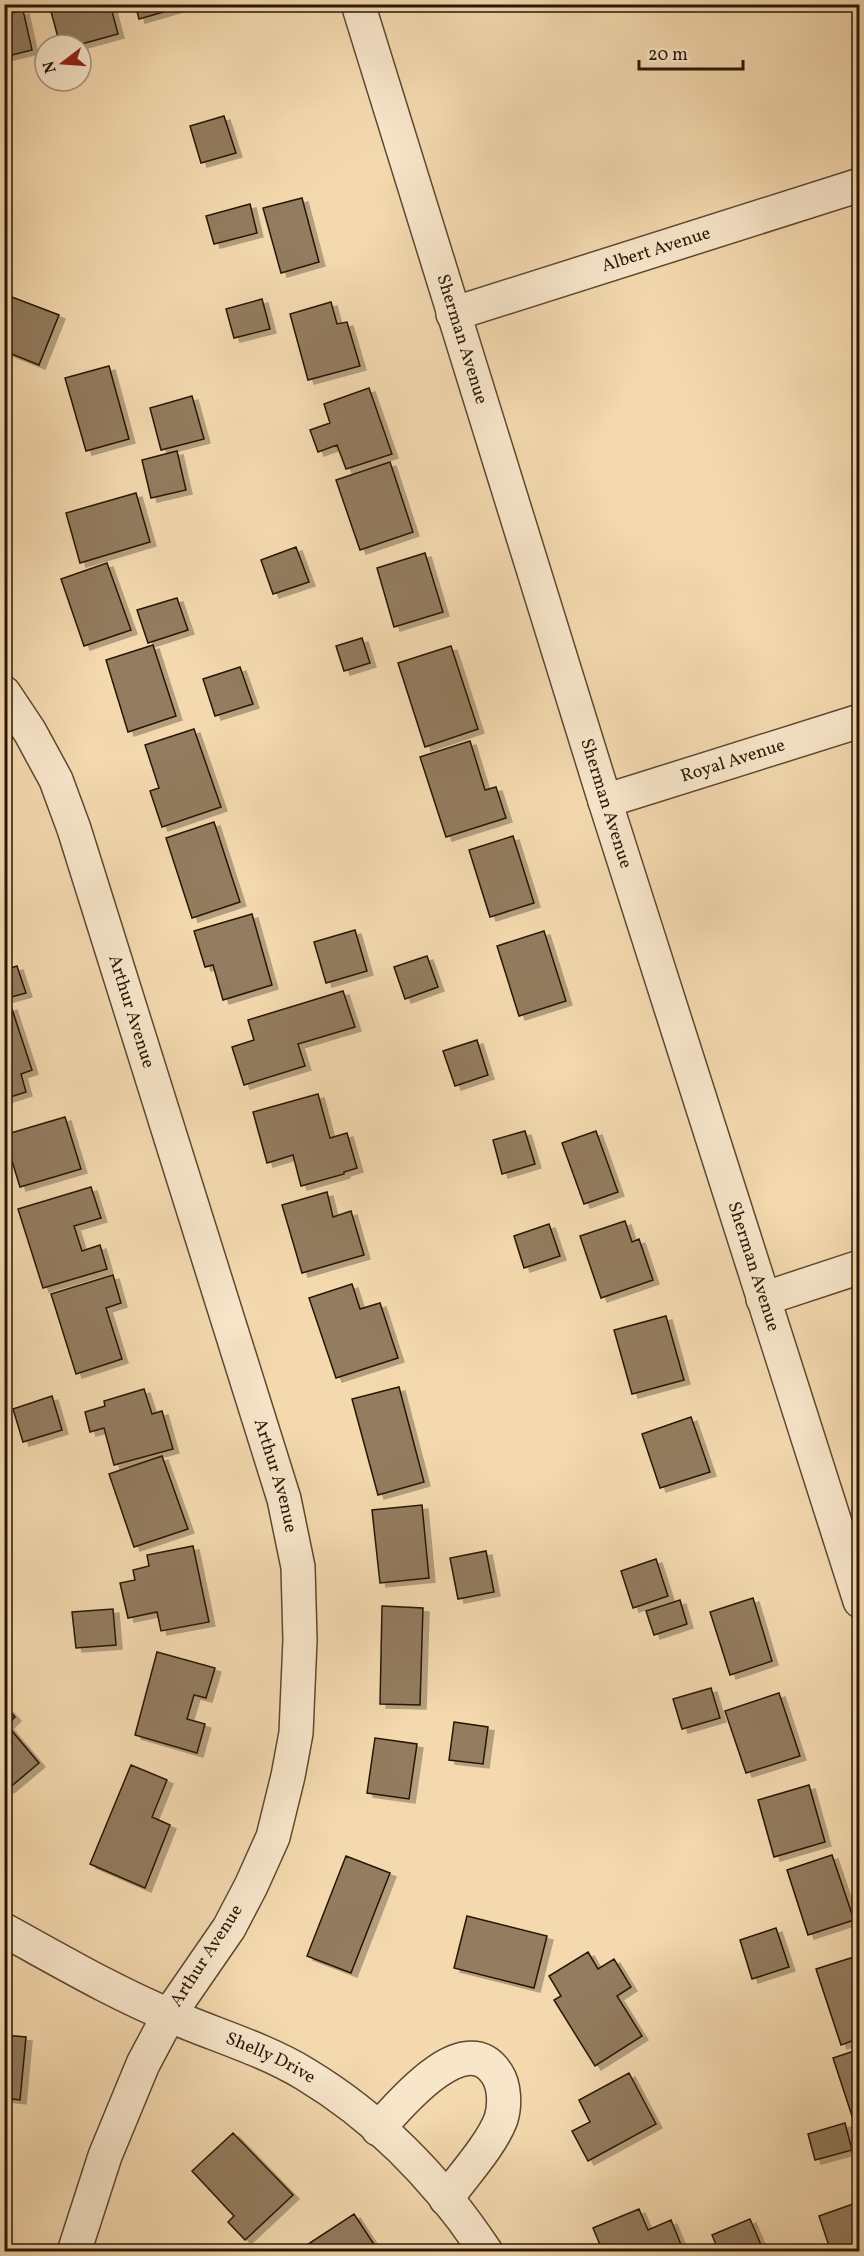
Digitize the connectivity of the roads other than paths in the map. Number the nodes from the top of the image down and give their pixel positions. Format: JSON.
{"nodes":[{"id":1,"x":358,"y":4,"type":"edge"},
{"id":2,"x":860,"y":185,"type":"edge"},
{"id":3,"x":453,"y":314,"type":"junction"},
{"id":4,"x":4,"y":693,"type":"edge"},
{"id":5,"x":860,"y":721,"type":"edge"},
{"id":6,"x":605,"y":801,"type":"junction"},
{"id":7,"x":860,"y":1267,"type":"edge"},
{"id":8,"x":763,"y":1299,"type":"junction"},
{"id":9,"x":860,"y":1601,"type":"edge"},
{"id":10,"x":4,"y":1930,"type":"edge"},
{"id":11,"x":169,"y":2015,"type":"junction"},
{"id":12,"x":378,"y":2129,"type":"junction"},
{"id":13,"x":446,"y":2199,"type":"junction"},
{"id":14,"x":74,"y":2252,"type":"edge"},
{"id":15,"x":486,"y":2252,"type":"edge"}],
"edges":[{"from":1,"to":3,"type":"street","name":"Sherman Avenue"},
{"from":2,"to":3,"type":"street","name":"Albert Avenue"},
{"from":3,"to":6,"type":"street","name":"Sherman Avenue"},
{"from":4,"to":11,"type":"street","name":"Arthur Avenue"},
{"from":5,"to":6,"type":"street","name":"Royal Avenue"},
{"from":6,"to":8,"type":"street","name":"Sherman Avenue"},
{"from":7,"to":8,"type":"street"},
{"from":8,"to":9,"type":"street","name":"Sherman Avenue"},
{"from":10,"to":11,"type":"street","name":"Shelly Drive"},
{"from":11,"to":12,"type":"street","name":"Shelly Drive"},
{"from":11,"to":14,"type":"street","name":"Arthur Avenue"},
{"from":12,"to":13,"type":"street","name":"Shelly Drive"},
{"from":12,"to":13,"type":"street"},
{"from":13,"to":15,"type":"street","name":"Shelly Drive"}]}
